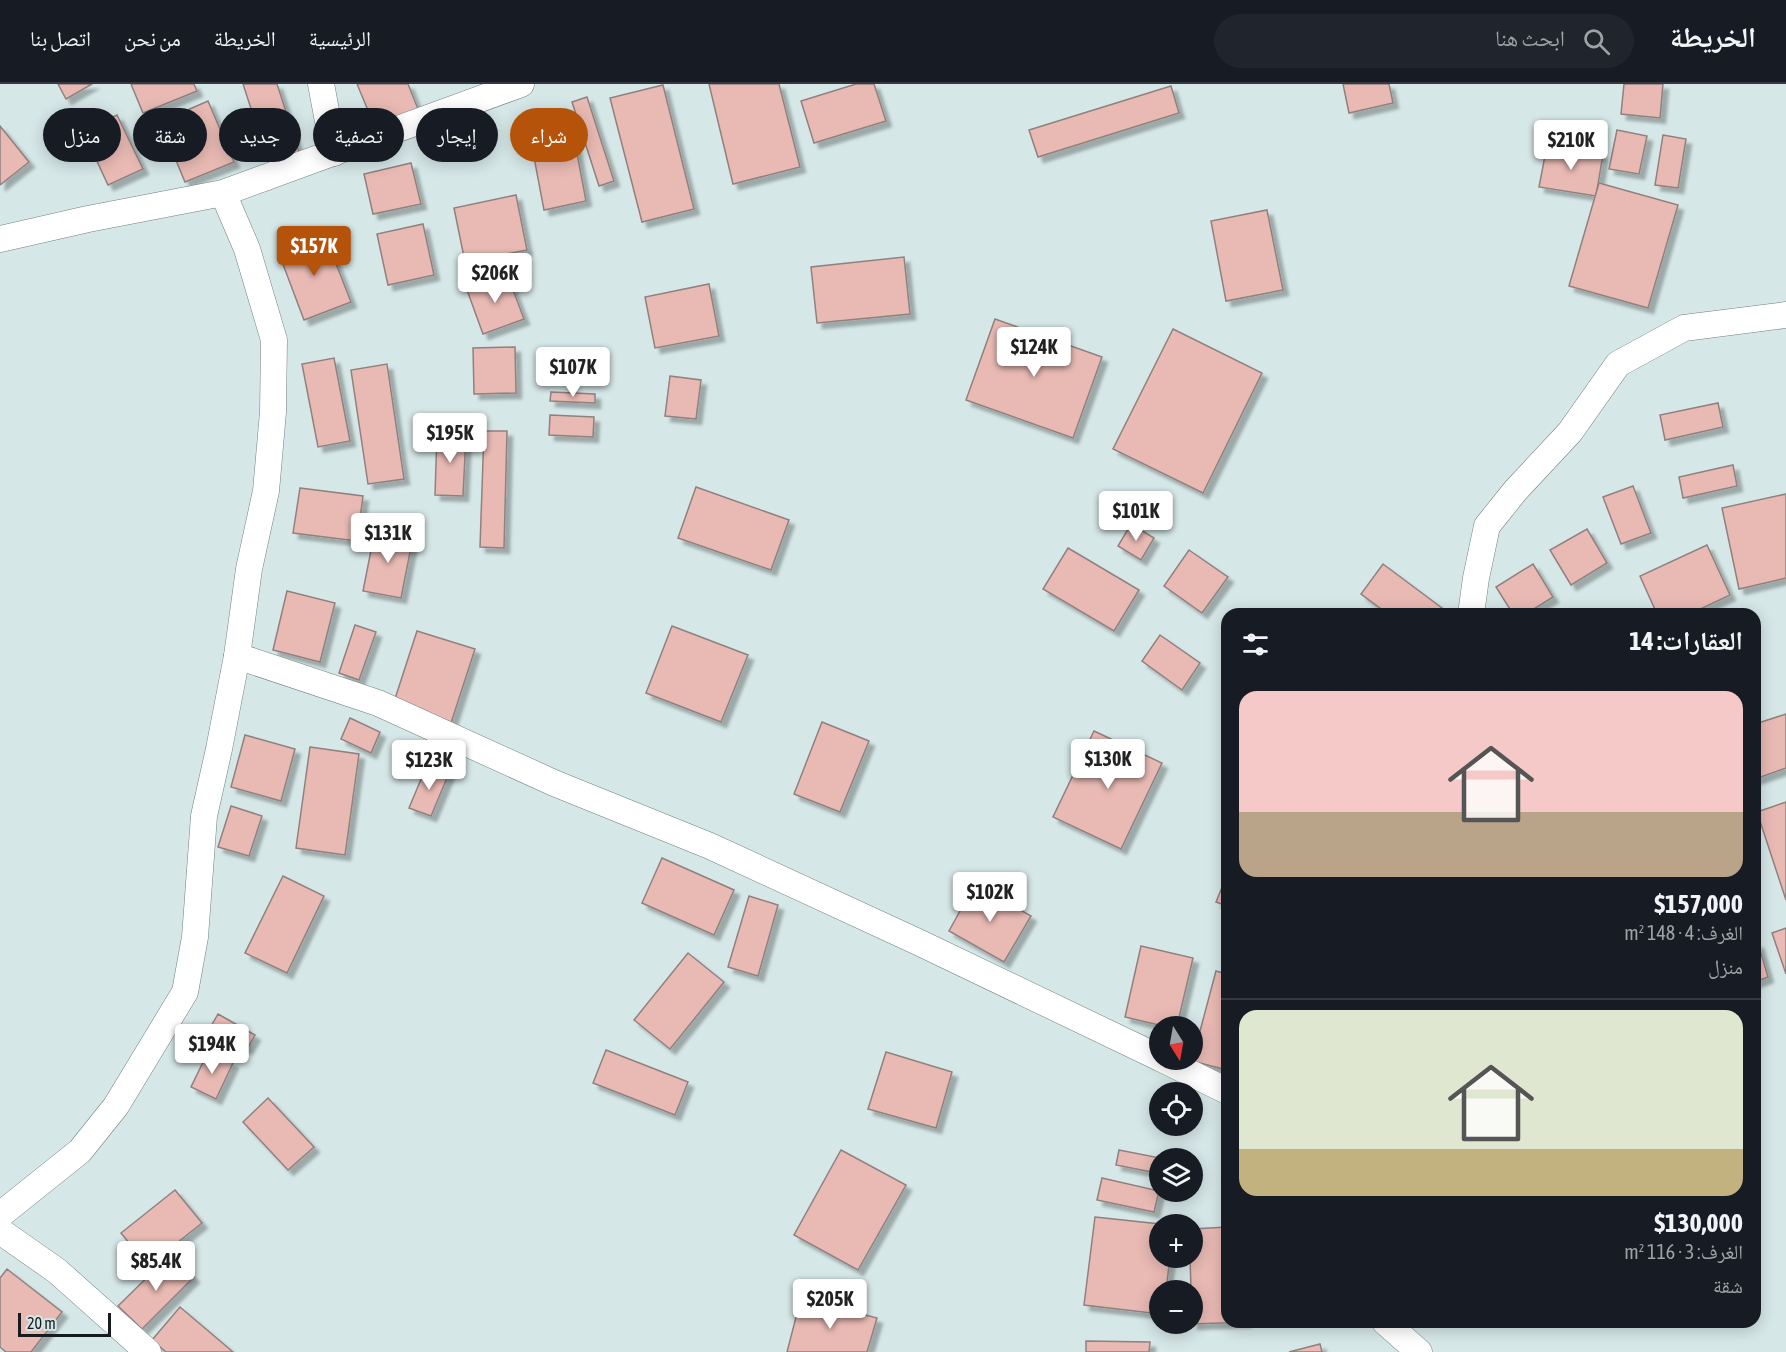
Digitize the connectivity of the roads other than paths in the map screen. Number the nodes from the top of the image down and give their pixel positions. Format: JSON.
{"nodes":[{"id":1,"x":321,"y":84,"type":"edge"},
{"id":2,"x":521,"y":84,"type":"edge"},
{"id":3,"x":326,"y":108,"type":"edge"},
{"id":4,"x":404,"y":127,"type":"edge"},
{"id":5,"x":313,"y":161,"type":"edge"},
{"id":6,"x":223,"y":193,"type":"junction"},
{"id":7,"x":0,"y":239,"type":"edge"},
{"id":8,"x":1786,"y":315,"type":"edge"},
{"id":9,"x":1472,"y":608,"type":"edge"},
{"id":10,"x":237,"y":656,"type":"junction"},
{"id":11,"x":1149,"y":1052,"type":"edge"},
{"id":12,"x":1186,"y":1070,"type":"edge"},
{"id":13,"x":1221,"y":1087,"type":"edge"},
{"id":14,"x":0,"y":1215,"type":"edge"},
{"id":15,"x":0,"y":1231,"type":"edge"},
{"id":16,"x":1392,"y":1328,"type":"edge"},
{"id":17,"x":148,"y":1352,"type":"edge"},
{"id":18,"x":1419,"y":1352,"type":"edge"}],
"edges":[{"from":1,"to":3,"type":"street"},
{"from":2,"to":4,"type":"street"},
{"from":5,"to":6,"type":"street"},
{"from":6,"to":7,"type":"street"},
{"from":6,"to":10,"type":"street"},
{"from":8,"to":9,"type":"street"},
{"from":10,"to":11,"type":"street"},
{"from":10,"to":14,"type":"street"},
{"from":12,"to":13,"type":"street"},
{"from":15,"to":17,"type":"street"},
{"from":16,"to":18,"type":"street"}]}
